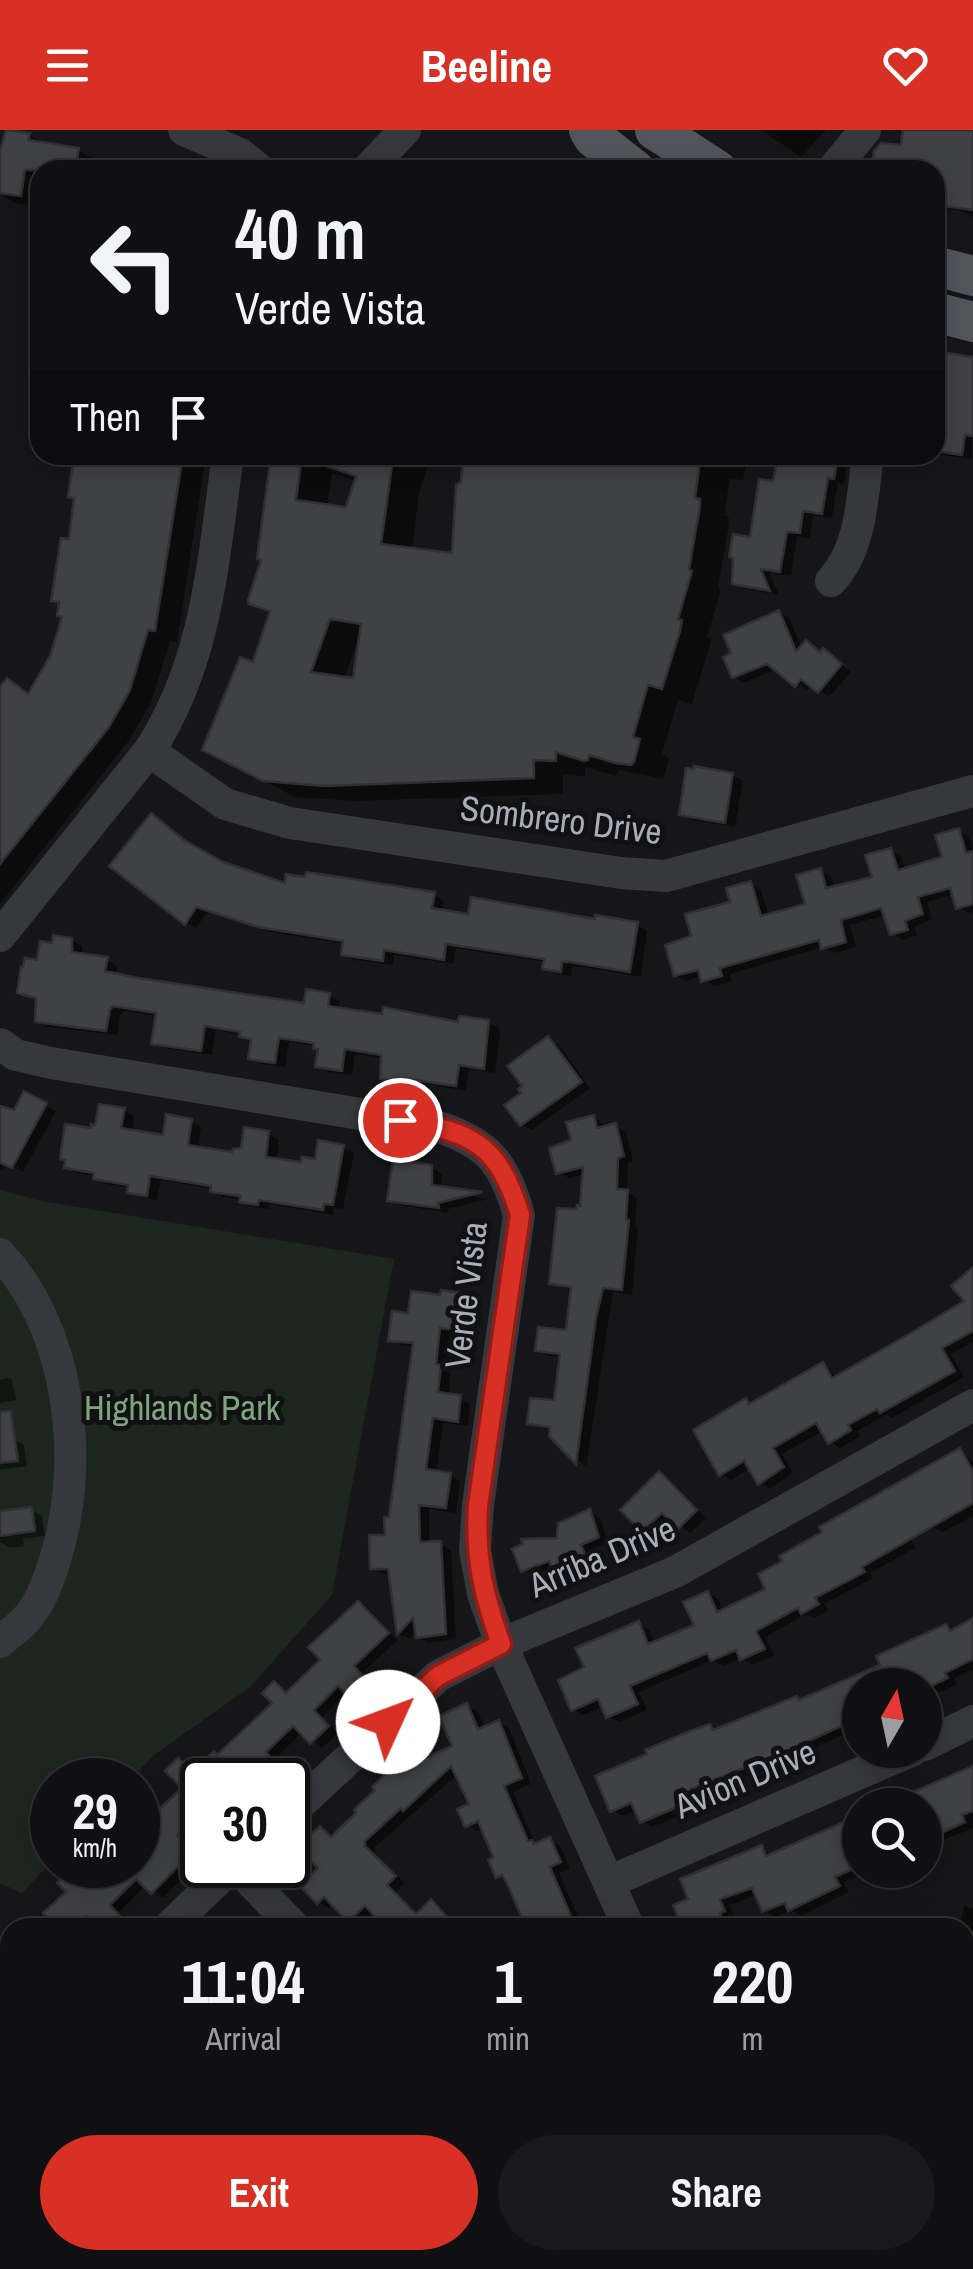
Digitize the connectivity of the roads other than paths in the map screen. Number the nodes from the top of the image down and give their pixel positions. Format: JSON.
{"nodes":[{"id":1,"x":184,"y":130,"type":"edge"},
{"id":2,"x":406,"y":130,"type":"edge"},
{"id":3,"x":589,"y":130,"type":"edge"},
{"id":4,"x":655,"y":130,"type":"edge"},
{"id":5,"x":865,"y":130,"type":"edge"},
{"id":6,"x":248,"y":160,"type":"edge"},
{"id":7,"x":377,"y":160,"type":"edge"},
{"id":8,"x":621,"y":160,"type":"edge"},
{"id":9,"x":702,"y":160,"type":"edge"},
{"id":10,"x":841,"y":160,"type":"edge"},
{"id":11,"x":945,"y":269,"type":"edge"},
{"id":12,"x":973,"y":276,"type":"edge"},
{"id":13,"x":945,"y":315,"type":"edge"},
{"id":14,"x":973,"y":322,"type":"edge"},
{"id":15,"x":226,"y":465,"type":"edge"},
{"id":16,"x":866,"y":465,"type":"edge"},
{"id":17,"x":831,"y":580,"type":"dead end"},
{"id":18,"x":149,"y":751,"type":"junction"},
{"id":19,"x":973,"y":791,"type":"edge"},
{"id":20,"x":0,"y":936,"type":"edge"},
{"id":21,"x":0,"y":1044,"type":"edge"},
{"id":22,"x":0,"y":1254,"type":"edge"},
{"id":23,"x":973,"y":1405,"type":"edge"},
{"id":24,"x":0,"y":1642,"type":"edge"},
{"id":25,"x":501,"y":1644,"type":"junction"},
{"id":26,"x":973,"y":1721,"type":"edge"},
{"id":27,"x":942,"y":1736,"type":"edge"},
{"id":28,"x":872,"y":1768,"type":"edge"},
{"id":29,"x":310,"y":1794,"type":"edge"},
{"id":30,"x":609,"y":1882,"type":"junction"},
{"id":31,"x":210,"y":1888,"type":"edge"},
{"id":32,"x":256,"y":1888,"type":"edge"},
{"id":33,"x":178,"y":1918,"type":"edge"},
{"id":34,"x":285,"y":1918,"type":"edge"},
{"id":35,"x":625,"y":1918,"type":"edge"}],
"edges":[{"from":1,"to":6,"type":"street"},
{"from":2,"to":7,"type":"street"},
{"from":3,"to":8,"type":"main road"},
{"from":4,"to":9,"type":"main road"},
{"from":5,"to":10,"type":"street"},
{"from":11,"to":12,"type":"main road"},
{"from":13,"to":14,"type":"main road"},
{"from":15,"to":18,"type":"street"},
{"from":16,"to":17,"type":"street"},
{"from":18,"to":19,"type":"street","name":"Sombrero Drive"},
{"from":18,"to":20,"type":"street"},
{"from":21,"to":25,"type":"street","name":"Verde Vista"},
{"from":22,"to":24,"type":"street"},
{"from":23,"to":25,"type":"street","name":"Arriba Drive"},
{"from":25,"to":29,"type":"street","name":"Arriba Drive"},
{"from":25,"to":30,"type":"street","name":"Verde Vista"},
{"from":26,"to":27,"type":"street"},
{"from":28,"to":30,"type":"street","name":"Avion Drive"},
{"from":30,"to":35,"type":"street","name":"Verde Vista"},
{"from":31,"to":33,"type":"street"},
{"from":32,"to":34,"type":"street"}]}
